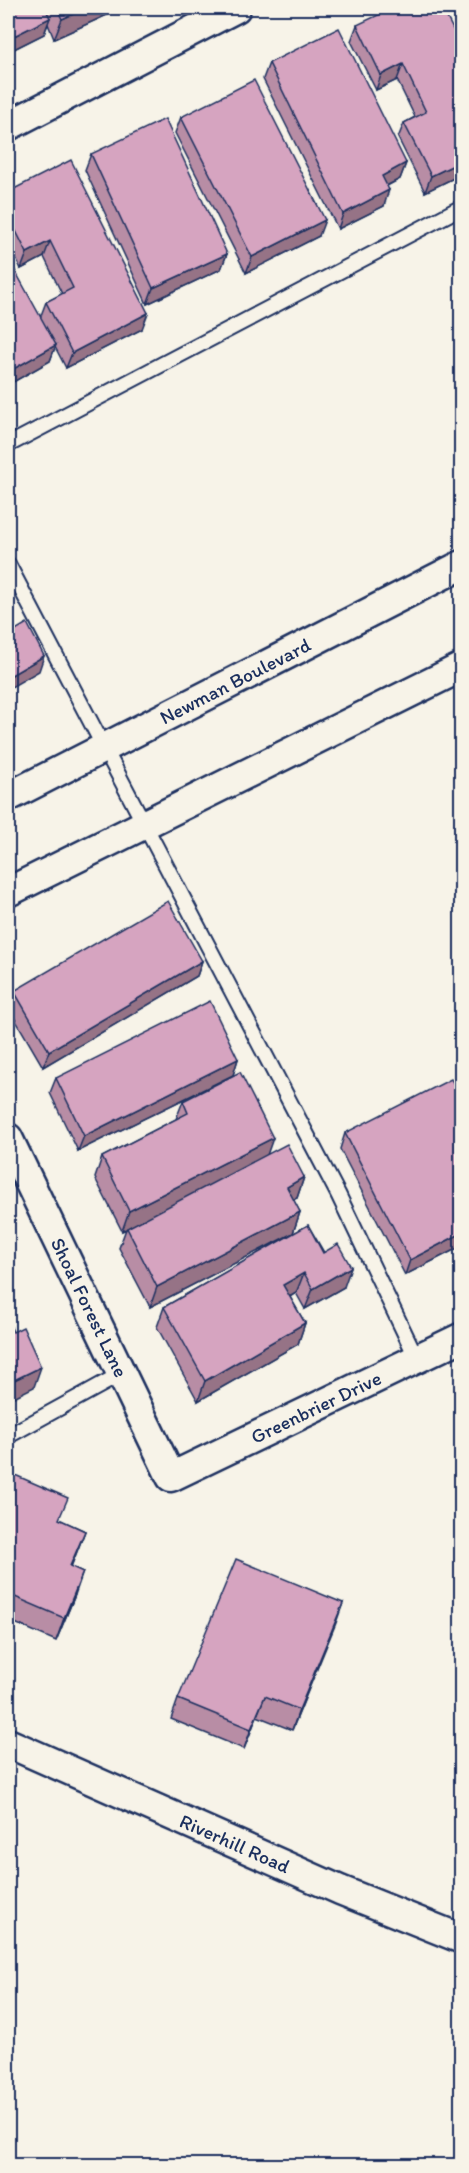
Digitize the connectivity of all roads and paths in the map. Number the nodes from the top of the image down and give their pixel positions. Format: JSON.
{"nodes":[{"id":1,"x":236,"y":8,"type":"edge"},
{"id":2,"x":8,"y":126,"type":"edge"},
{"id":3,"x":462,"y":207,"type":"edge"},
{"id":4,"x":8,"y":445,"type":"edge"},
{"id":5,"x":8,"y":564,"type":"edge"},
{"id":6,"x":462,"y":565,"type":"edge"},
{"id":7,"x":462,"y":667,"type":"edge"},
{"id":8,"x":103,"y":748,"type":"junction"},
{"id":9,"x":8,"y":797,"type":"edge"},
{"id":10,"x":143,"y":825,"type":"junction"},
{"id":11,"x":8,"y":892,"type":"edge"},
{"id":12,"x":8,"y":1139,"type":"edge"},
{"id":13,"x":462,"y":1337,"type":"edge"},
{"id":14,"x":417,"y":1359,"type":"junction"},
{"id":15,"x":121,"y":1374,"type":"junction"},
{"id":16,"x":8,"y":1436,"type":"edge"},
{"id":17,"x":171,"y":1477,"type":"joint"},
{"id":18,"x":8,"y":1743,"type":"edge"},
{"id":19,"x":462,"y":1939,"type":"edge"}],
"edges":[{"from":1,"to":2,"type":"street"},
{"from":3,"to":4,"type":"lane"},
{"from":5,"to":8,"type":"lane"},
{"from":6,"to":8,"type":"street","name":"Newman Boulevard"},
{"from":7,"to":10,"type":"street"},
{"from":8,"to":9,"type":"street","name":"Newman Boulevard"},
{"from":8,"to":10,"type":"lane"},
{"from":10,"to":11,"type":"street"},
{"from":10,"to":14,"type":"lane"},
{"from":12,"to":15,"type":"street","name":"Shoal Forest Lane"},
{"from":13,"to":14,"type":"street","name":"Greenbrier Drive"},
{"from":14,"to":17,"type":"street","name":"Greenbrier Drive"},
{"from":15,"to":16,"type":"lane"},
{"from":15,"to":17,"type":"street","name":"Shoal Forest Lane"},
{"from":18,"to":19,"type":"street","name":"Riverhill Road"}]}
